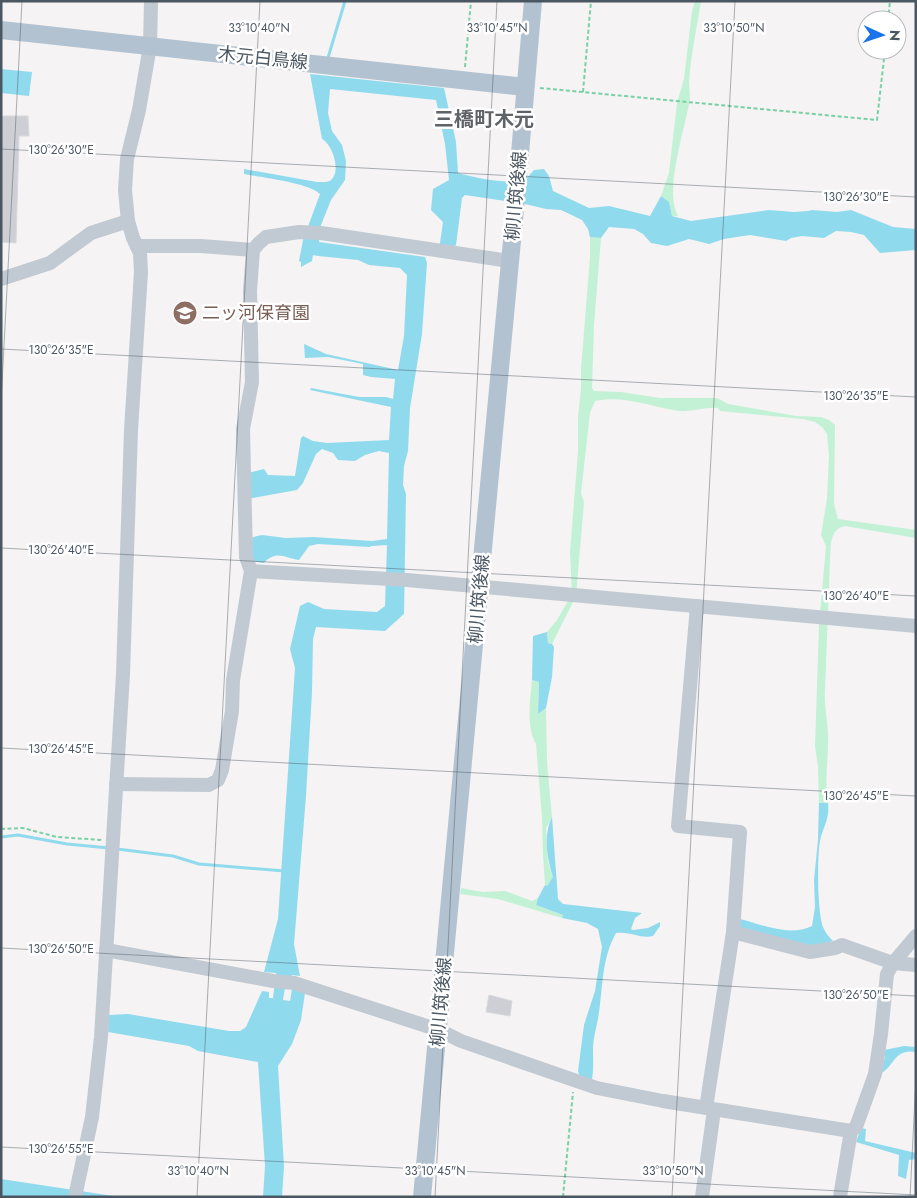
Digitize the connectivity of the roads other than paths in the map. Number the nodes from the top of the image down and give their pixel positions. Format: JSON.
{"nodes":[{"id":1,"x":151,"y":1,"type":"edge"},
{"id":2,"x":533,"y":1,"type":"edge"},
{"id":3,"x":1,"y":30,"type":"edge"},
{"id":4,"x":150,"y":46,"type":"junction"},
{"id":5,"x":525,"y":86,"type":"junction"},
{"id":6,"x":128,"y":222,"type":"junction"},
{"id":7,"x":135,"y":242,"type":"junction"},
{"id":8,"x":253,"y":250,"type":"junction"},
{"id":9,"x":510,"y":261,"type":"junction"},
{"id":10,"x":1,"y":279,"type":"edge"},
{"id":11,"x":251,"y":571,"type":"junction"},
{"id":12,"x":480,"y":586,"type":"junction"},
{"id":13,"x":697,"y":606,"type":"junction"},
{"id":14,"x":916,"y":626,"type":"edge"},
{"id":15,"x":116,"y":784,"type":"junction"},
{"id":16,"x":733,"y":932,"type":"junction"},
{"id":17,"x":916,"y":936,"type":"edge"},
{"id":18,"x":106,"y":950,"type":"junction"},
{"id":19,"x":893,"y":963,"type":"junction"},
{"id":20,"x":916,"y":965,"type":"edge"},
{"id":21,"x":439,"y":1030,"type":"junction"},
{"id":22,"x":710,"y":1109,"type":"junction"},
{"id":23,"x":851,"y":1131,"type":"junction"},
{"id":24,"x":76,"y":1192,"type":"edge"},
{"id":25,"x":422,"y":1197,"type":"edge"},
{"id":26,"x":702,"y":1197,"type":"edge"},
{"id":27,"x":840,"y":1197,"type":"edge"}],
"edges":[{"from":1,"to":4,"type":"street"},
{"from":2,"to":5,"type":"main road","name":"柳川筑後線"},
{"from":3,"to":4,"type":"main road","name":"木元白鳥線"},
{"from":4,"to":5,"type":"main road","name":"木元白鳥線"},
{"from":4,"to":6,"type":"street"},
{"from":5,"to":9,"type":"main road","name":"柳川筑後線"},
{"from":6,"to":7,"type":"street"},
{"from":6,"to":10,"type":"street"},
{"from":7,"to":8,"type":"street"},
{"from":7,"to":15,"type":"street"},
{"from":8,"to":9,"type":"street"},
{"from":8,"to":11,"type":"street"},
{"from":9,"to":12,"type":"main road","name":"柳川筑後線"},
{"from":11,"to":12,"type":"street"},
{"from":11,"to":15,"type":"street"},
{"from":12,"to":13,"type":"street"},
{"from":12,"to":21,"type":"main road","name":"柳川筑後線"},
{"from":13,"to":14,"type":"street"},
{"from":13,"to":16,"type":"street"},
{"from":15,"to":18,"type":"street"},
{"from":16,"to":19,"type":"street"},
{"from":16,"to":22,"type":"street"},
{"from":17,"to":19,"type":"street"},
{"from":18,"to":21,"type":"street"},
{"from":18,"to":24,"type":"street"},
{"from":19,"to":20,"type":"street"},
{"from":19,"to":23,"type":"street"},
{"from":21,"to":22,"type":"street"},
{"from":21,"to":25,"type":"main road","name":"柳川筑後線"},
{"from":22,"to":23,"type":"street"},
{"from":22,"to":26,"type":"street"},
{"from":23,"to":27,"type":"street"}]}
